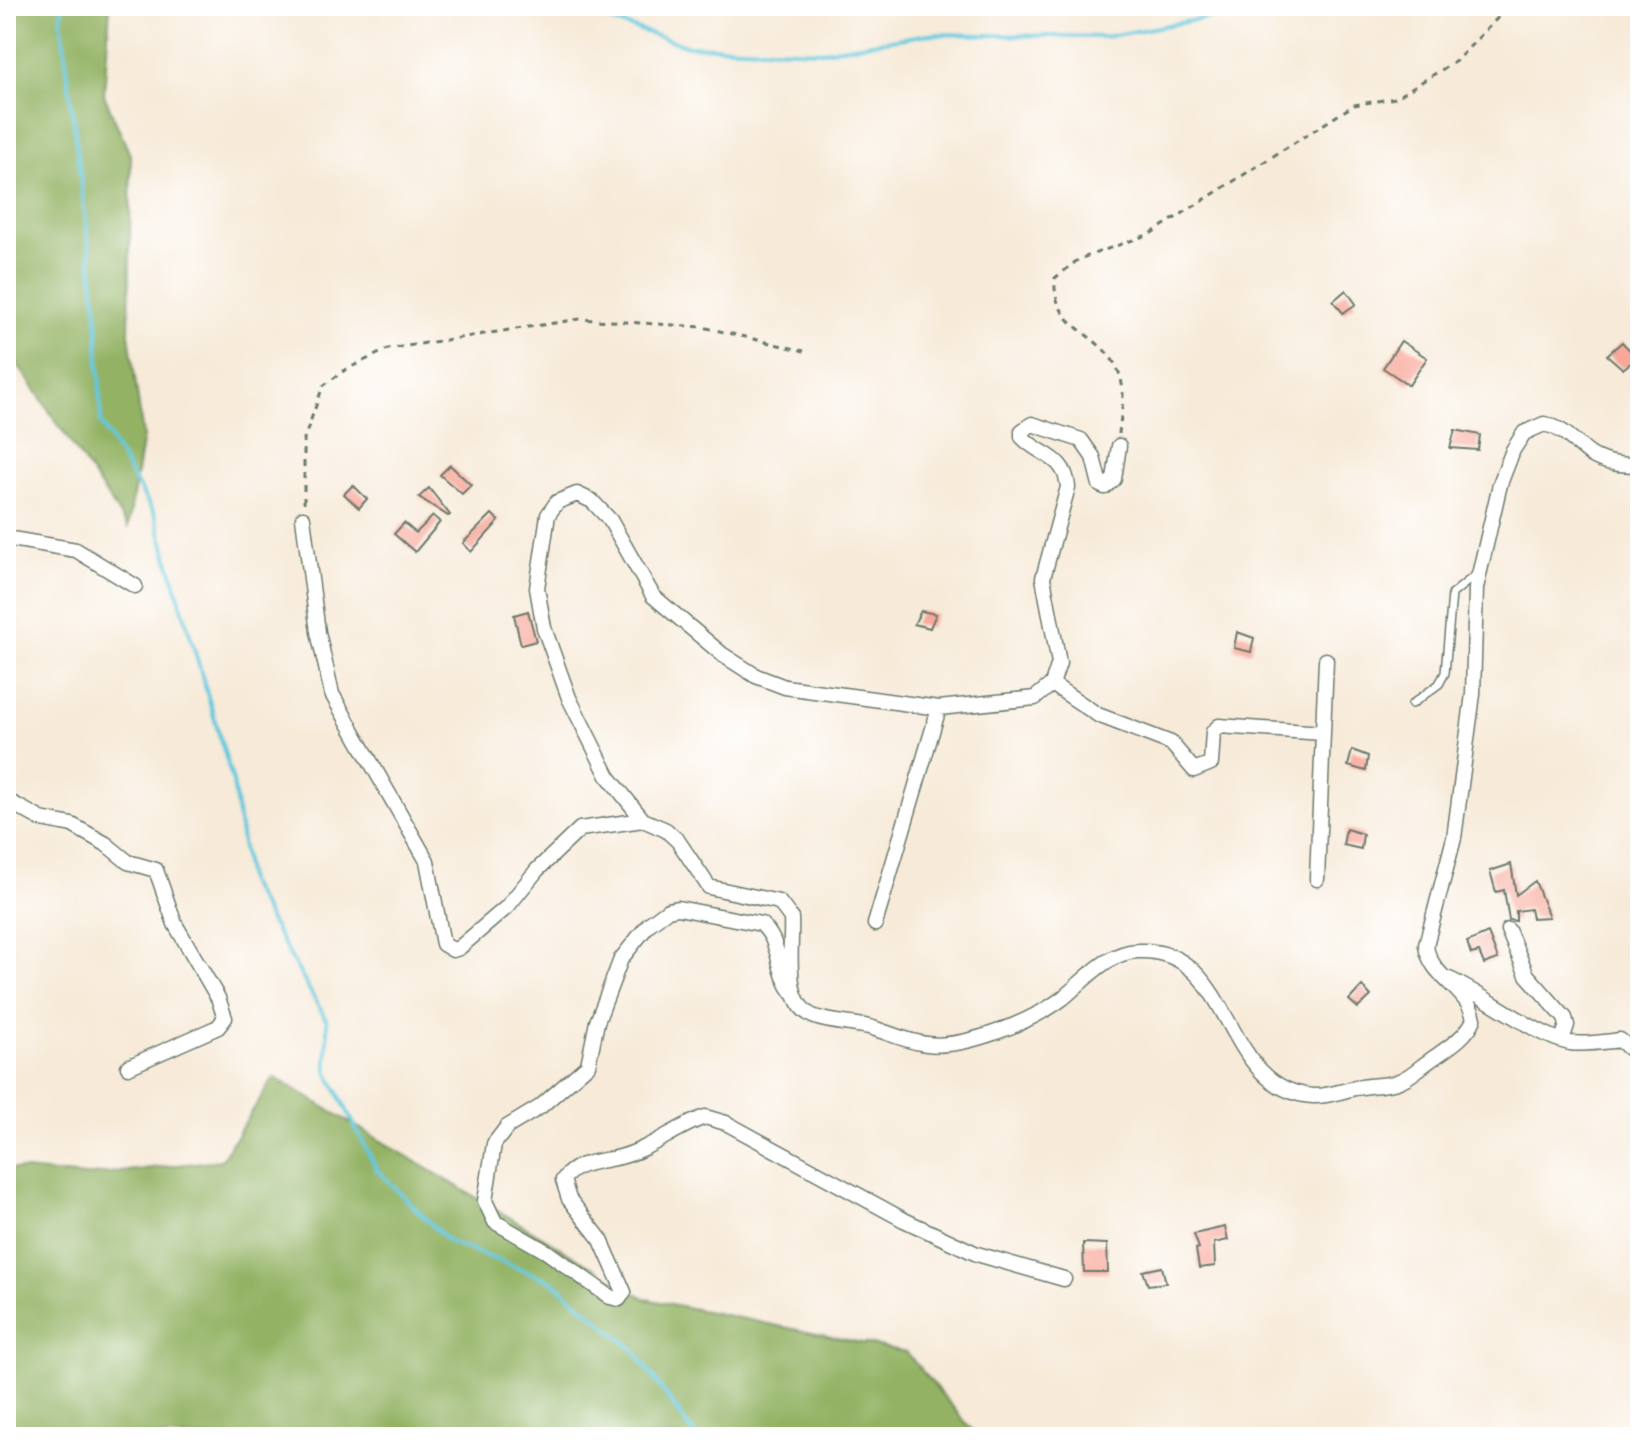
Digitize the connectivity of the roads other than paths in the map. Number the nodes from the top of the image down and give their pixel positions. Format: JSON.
{"nodes":[{"id":1,"x":1119,"y":446,"type":"road end"},
{"id":2,"x":1640,"y":465,"type":"edge"},
{"id":3,"x":303,"y":518,"type":"road end"},
{"id":4,"x":6,"y":538,"type":"edge"},
{"id":5,"x":1480,"y":571,"type":"junction"},
{"id":6,"x":135,"y":586,"type":"dead end"},
{"id":7,"x":1326,"y":660,"type":"dead end"},
{"id":8,"x":1052,"y":684,"type":"junction"},
{"id":9,"x":1412,"y":704,"type":"dead end"},
{"id":10,"x":939,"y":708,"type":"junction"},
{"id":11,"x":1323,"y":733,"type":"junction"},
{"id":12,"x":6,"y":800,"type":"edge"},
{"id":13,"x":643,"y":820,"type":"junction"},
{"id":14,"x":1317,"y":879,"type":"dead end"},
{"id":15,"x":875,"y":924,"type":"dead end"},
{"id":16,"x":1508,"y":930,"type":"dead end"},
{"id":17,"x":1442,"y":975,"type":"junction"},
{"id":18,"x":793,"y":993,"type":"junction"},
{"id":19,"x":1562,"y":1040,"type":"junction"},
{"id":20,"x":1640,"y":1058,"type":"edge"},
{"id":21,"x":128,"y":1067,"type":"dead end"},
{"id":22,"x":1064,"y":1279,"type":"dead end"}],
"edges":[{"from":1,"to":8,"type":"street"},
{"from":2,"to":5,"type":"street"},
{"from":3,"to":13,"type":"street"},
{"from":4,"to":6,"type":"street"},
{"from":5,"to":9,"type":"lane"},
{"from":5,"to":17,"type":"street"},
{"from":7,"to":11,"type":"street"},
{"from":8,"to":10,"type":"street"},
{"from":8,"to":11,"type":"street"},
{"from":10,"to":13,"type":"street"},
{"from":10,"to":15,"type":"street"},
{"from":11,"to":14,"type":"street"},
{"from":12,"to":21,"type":"street"},
{"from":13,"to":18,"type":"street"},
{"from":16,"to":19,"type":"street"},
{"from":17,"to":18,"type":"street"},
{"from":17,"to":19,"type":"street"},
{"from":18,"to":22,"type":"street"},
{"from":19,"to":20,"type":"street"}]}
